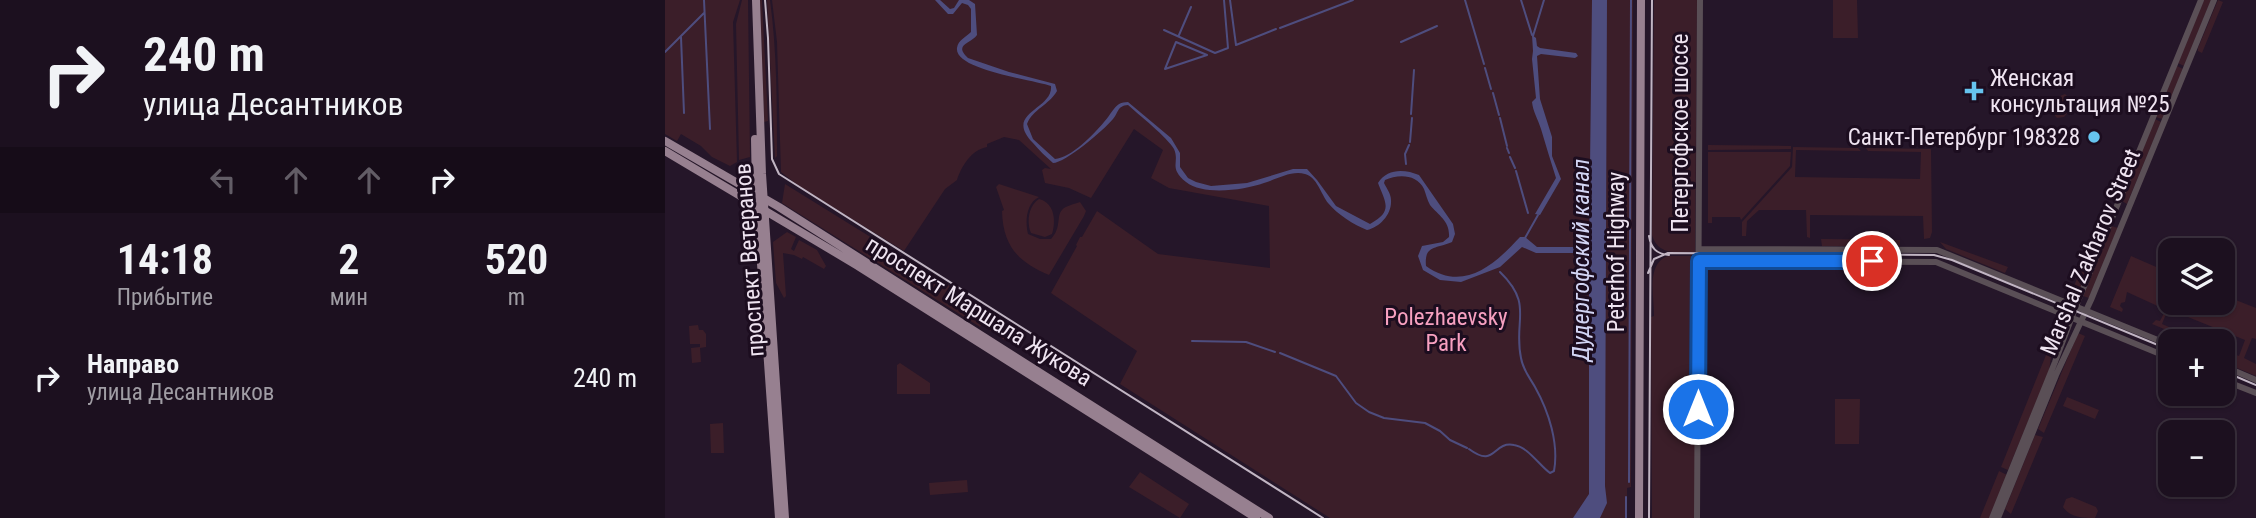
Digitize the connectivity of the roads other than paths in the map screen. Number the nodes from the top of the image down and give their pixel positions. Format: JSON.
{"nodes":[{"id":1,"x":754,"y":0,"type":"edge"},
{"id":2,"x":1639,"y":0,"type":"edge"},
{"id":3,"x":1700,"y":0,"type":"edge"},
{"id":4,"x":2201,"y":0,"type":"edge"},
{"id":5,"x":2214,"y":0,"type":"edge"},
{"id":6,"x":665,"y":141,"type":"edge"},
{"id":7,"x":665,"y":151,"type":"edge"},
{"id":8,"x":760,"y":196,"type":"junction"},
{"id":9,"x":761,"y":207,"type":"junction"},
{"id":10,"x":1699,"y":249,"type":"junction"},
{"id":11,"x":1699,"y":261,"type":"junction"},
{"id":12,"x":2076,"y":306,"type":"junction"},
{"id":13,"x":2086,"y":310,"type":"junction"},
{"id":14,"x":2071,"y":318,"type":"junction"},
{"id":15,"x":2081,"y":322,"type":"junction"},
{"id":16,"x":2158,"y":340,"type":"edge"},
{"id":17,"x":2158,"y":353,"type":"edge"},
{"id":18,"x":2235,"y":371,"type":"edge"},
{"id":19,"x":2256,"y":380,"type":"edge"},
{"id":20,"x":2235,"y":385,"type":"edge"},
{"id":21,"x":2256,"y":393,"type":"edge"},
{"id":22,"x":779,"y":518,"type":"edge"},
{"id":23,"x":785,"y":518,"type":"edge"},
{"id":24,"x":1256,"y":518,"type":"edge"},
{"id":25,"x":1269,"y":518,"type":"edge"},
{"id":26,"x":1636,"y":518,"type":"edge"},
{"id":27,"x":1697,"y":518,"type":"edge"},
{"id":28,"x":1992,"y":518,"type":"edge"},
{"id":29,"x":1998,"y":518,"type":"edge"}],
"edges":[{"from":1,"to":8,"type":"main road","name":"проспект Ветеранов"},
{"from":2,"to":26,"type":"main road","name":"Петергофское шоссе"},
{"from":3,"to":10,"type":"street","name":"Петергофское шоссе"},
{"from":4,"to":12,"type":"street","name":"Marshal Zakharov Street"},
{"from":5,"to":13,"type":"street","name":"Marshal Zakharov Street"},
{"from":6,"to":8,"type":"main road","name":"проспект Маршала Жукова"},
{"from":7,"to":9,"type":"main road","name":"проспект Маршала Жукова"},
{"from":8,"to":9,"type":"main road","name":"проспект Ветеранов"},
{"from":8,"to":25,"type":"main road","name":"проспект Маршала Жукова"},
{"from":9,"to":22,"type":"main road","name":"проспект Ветеранов"},
{"from":9,"to":23,"type":"main road","name":"проспект Ветеранов"},
{"from":9,"to":24,"type":"main road","name":"проспект Маршала Жукова"},
{"from":10,"to":11,"type":"street","name":"Петергофское шоссе"},
{"from":10,"to":12,"type":"street"},
{"from":11,"to":14,"type":"street"},
{"from":11,"to":27,"type":"street","name":"Петергофское шоссе"},
{"from":12,"to":13,"type":"street"},
{"from":12,"to":14,"type":"street","name":"Marshal Zakharov Street"},
{"from":13,"to":15,"type":"street","name":"Marshal Zakharov Street"},
{"from":13,"to":16,"type":"street"},
{"from":14,"to":15,"type":"street"},
{"from":14,"to":28,"type":"street","name":"Marshal Zakharov Street"},
{"from":15,"to":17,"type":"street"},
{"from":15,"to":29,"type":"street","name":"Marshal Zakharov Street"},
{"from":18,"to":19,"type":"street"},
{"from":20,"to":21,"type":"street"}]}
